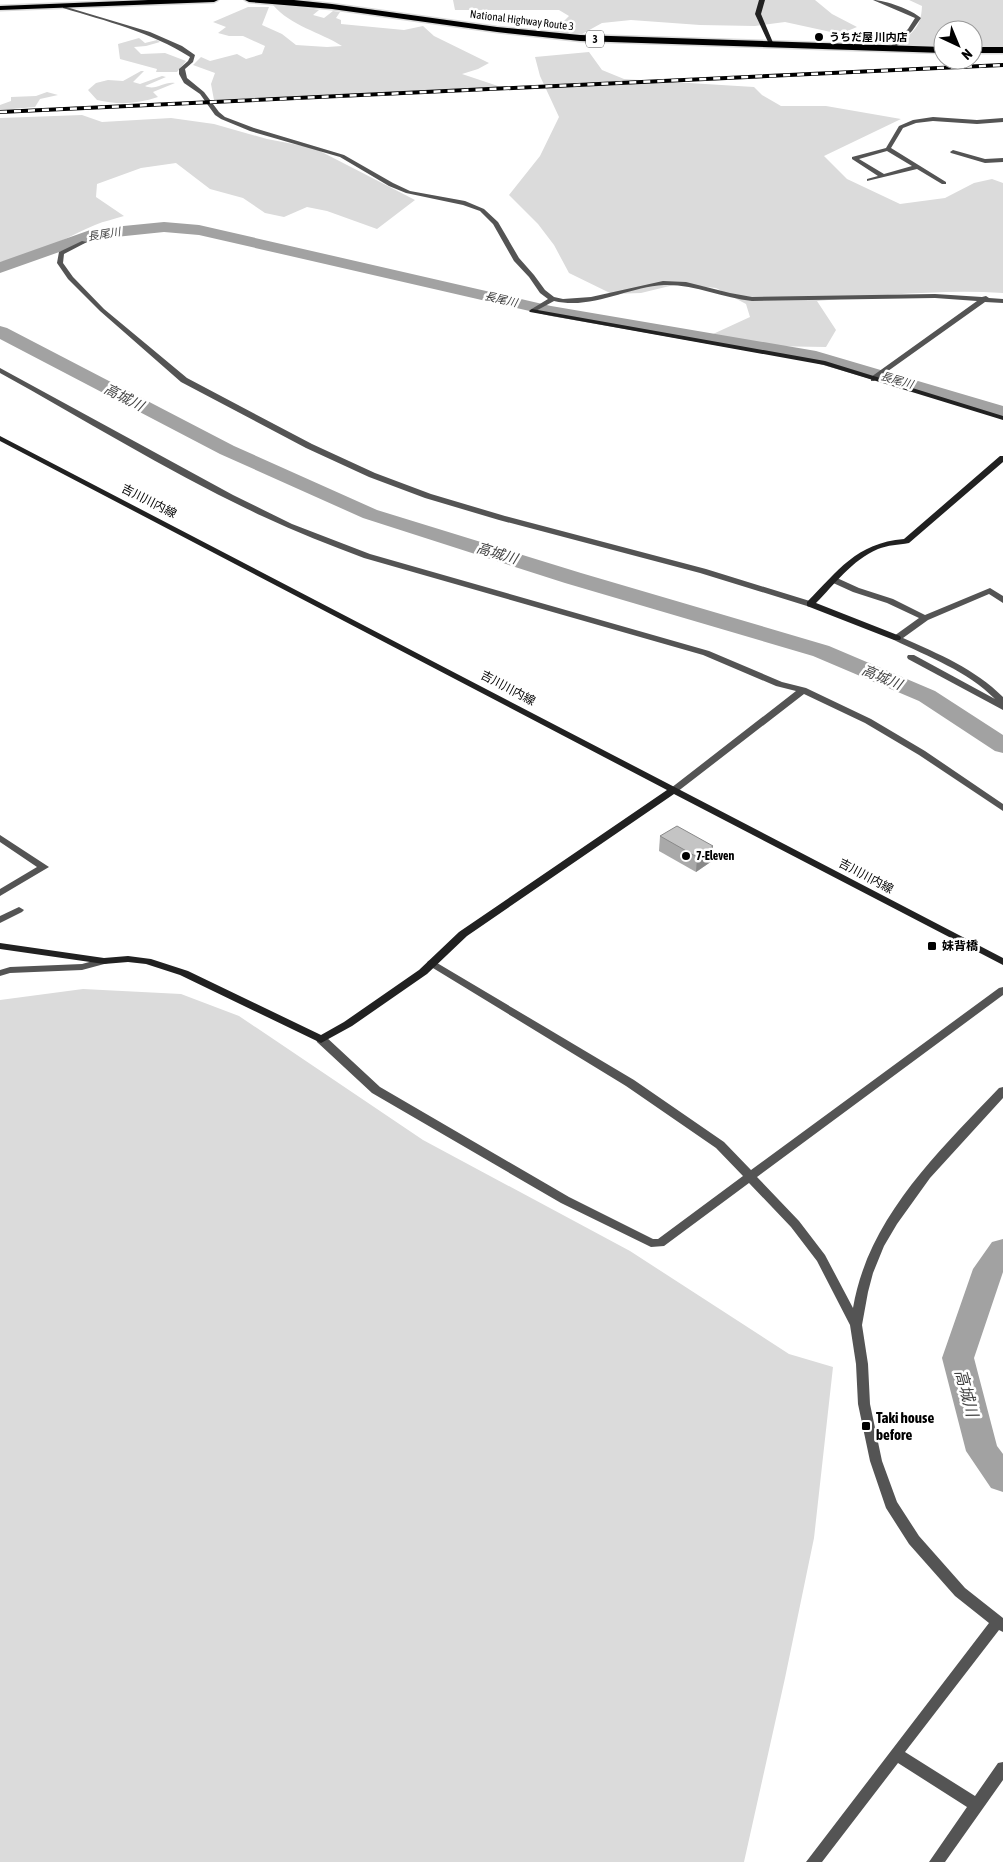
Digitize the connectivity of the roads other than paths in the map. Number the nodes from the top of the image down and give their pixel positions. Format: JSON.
{"nodes":[{"id":1,"x":212,"y":0,"type":"edge"},
{"id":2,"x":249,"y":0,"type":"edge"},
{"id":3,"x":762,"y":0,"type":"edge"},
{"id":4,"x":876,"y":0,"type":"edge"},
{"id":5,"x":65,"y":7,"type":"junction"},
{"id":6,"x":0,"y":10,"type":"edge"},
{"id":7,"x":772,"y":44,"type":"junction"},
{"id":8,"x":892,"y":48,"type":"junction"},
{"id":9,"x":933,"y":50,"type":"edge"},
{"id":10,"x":983,"y":50,"type":"edge"},
{"id":11,"x":1001,"y":50,"type":"edge"},
{"id":12,"x":1003,"y":120,"type":"edge"},
{"id":13,"x":888,"y":149,"type":"junction"},
{"id":14,"x":954,"y":152,"type":"dead end"},
{"id":15,"x":1003,"y":160,"type":"edge"},
{"id":16,"x":917,"y":167,"type":"junction"},
{"id":17,"x":883,"y":176,"type":"junction"},
{"id":18,"x":869,"y":180,"type":"dead end"},
{"id":19,"x":944,"y":183,"type":"dead end"},
{"id":20,"x":84,"y":242,"type":"dead end"},
{"id":21,"x":552,"y":298,"type":"junction"},
{"id":22,"x":986,"y":298,"type":"junction"},
{"id":23,"x":1003,"y":301,"type":"edge"},
{"id":24,"x":0,"y":370,"type":"edge"},
{"id":25,"x":878,"y":377,"type":"junction"},
{"id":26,"x":1003,"y":418,"type":"edge"},
{"id":27,"x":0,"y":438,"type":"edge"},
{"id":28,"x":1003,"y":458,"type":"edge"},
{"id":29,"x":834,"y":580,"type":"junction"},
{"id":30,"x":1003,"y":600,"type":"edge"},
{"id":31,"x":810,"y":604,"type":"junction"},
{"id":32,"x":925,"y":618,"type":"junction"},
{"id":33,"x":897,"y":638,"type":"junction"},
{"id":34,"x":911,"y":658,"type":"dead end"},
{"id":35,"x":803,"y":690,"type":"junction"},
{"id":36,"x":1003,"y":702,"type":"edge"},
{"id":37,"x":1003,"y":707,"type":"edge"},
{"id":38,"x":674,"y":790,"type":"junction"},
{"id":39,"x":1003,"y":808,"type":"edge"},
{"id":40,"x":0,"y":838,"type":"edge"},
{"id":41,"x":0,"y":894,"type":"edge"},
{"id":42,"x":19,"y":910,"type":"dead end"},
{"id":43,"x":0,"y":920,"type":"edge"},
{"id":44,"x":0,"y":946,"type":"edge"},
{"id":45,"x":104,"y":961,"type":"junction"},
{"id":46,"x":1003,"y":962,"type":"edge"},
{"id":47,"x":432,"y":963,"type":"junction"},
{"id":48,"x":0,"y":972,"type":"edge"},
{"id":49,"x":1003,"y":990,"type":"edge"},
{"id":50,"x":322,"y":1039,"type":"junction"},
{"id":51,"x":1003,"y":1091,"type":"edge"},
{"id":52,"x":750,"y":1176,"type":"junction"},
{"id":53,"x":856,"y":1325,"type":"junction"},
{"id":54,"x":1000,"y":1624,"type":"edge"},
{"id":55,"x":896,"y":1754,"type":"junction"},
{"id":56,"x":1000,"y":1777,"type":"edge"},
{"id":57,"x":976,"y":1805,"type":"junction"},
{"id":58,"x":813,"y":1862,"type":"edge"},
{"id":59,"x":936,"y":1862,"type":"edge"}],
"edges":[{"from":1,"to":5,"type":"highway"},
{"from":2,"to":7,"type":"highway","name":"National Highway Route 3","number":"3"},
{"from":3,"to":7,"type":"street"},
{"from":4,"to":8,"type":"street"},
{"from":5,"to":6,"type":"highway"},
{"from":5,"to":21,"type":"street"},
{"from":7,"to":8,"type":"highway","name":"National Highway Route 3","number":"3"},
{"from":8,"to":9,"type":"highway","name":"National Highway Route 3","number":"3"},
{"from":10,"to":11,"type":"highway"},
{"from":12,"to":13,"type":"street"},
{"from":13,"to":16,"type":"street"},
{"from":13,"to":17,"type":"street"},
{"from":14,"to":15,"type":"street"},
{"from":16,"to":17,"type":"street"},
{"from":16,"to":19,"type":"street"},
{"from":17,"to":18,"type":"street"},
{"from":20,"to":31,"type":"street"},
{"from":21,"to":22,"type":"street"},
{"from":21,"to":25,"type":"street"},
{"from":22,"to":23,"type":"street"},
{"from":22,"to":25,"type":"street"},
{"from":24,"to":35,"type":"street"},
{"from":25,"to":26,"type":"street"},
{"from":27,"to":38,"type":"street","name":"吉川川内線"},
{"from":28,"to":29,"type":"street"},
{"from":29,"to":31,"type":"street"},
{"from":29,"to":32,"type":"street"},
{"from":30,"to":32,"type":"street"},
{"from":31,"to":33,"type":"street"},
{"from":32,"to":33,"type":"street"},
{"from":33,"to":36,"type":"street"},
{"from":34,"to":37,"type":"street"},
{"from":35,"to":38,"type":"street"},
{"from":35,"to":39,"type":"street"},
{"from":38,"to":46,"type":"street","name":"吉川川内線"},
{"from":38,"to":47,"type":"street"},
{"from":40,"to":41,"type":"street"},
{"from":42,"to":43,"type":"street"},
{"from":44,"to":45,"type":"street"},
{"from":45,"to":48,"type":"street"},
{"from":45,"to":50,"type":"street"},
{"from":47,"to":50,"type":"street"},
{"from":47,"to":52,"type":"street"},
{"from":49,"to":52,"type":"street"},
{"from":50,"to":52,"type":"street"},
{"from":51,"to":53,"type":"street"},
{"from":52,"to":53,"type":"street"},
{"from":53,"to":54,"type":"street"},
{"from":54,"to":55,"type":"street"},
{"from":55,"to":57,"type":"street"},
{"from":55,"to":58,"type":"street"},
{"from":56,"to":57,"type":"street"},
{"from":57,"to":59,"type":"street"}]}
